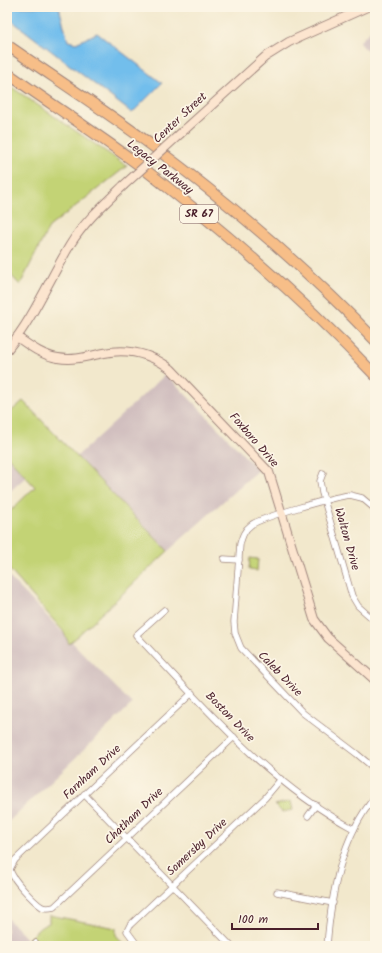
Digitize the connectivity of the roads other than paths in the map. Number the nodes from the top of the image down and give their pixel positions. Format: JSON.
{"nodes":[{"id":1,"x":367,"y":7,"type":"edge"},
{"id":2,"x":7,"y":45,"type":"edge"},
{"id":3,"x":7,"y":73,"type":"edge"},
{"id":4,"x":17,"y":337,"type":"junction"},
{"id":5,"x":375,"y":340,"type":"edge"},
{"id":6,"x":7,"y":350,"type":"edge"},
{"id":7,"x":375,"y":374,"type":"edge"},
{"id":8,"x":323,"y":473,"type":"dead end"},
{"id":9,"x":324,"y":502,"type":"junction"},
{"id":10,"x":375,"y":509,"type":"edge"},
{"id":11,"x":282,"y":514,"type":"junction"},
{"id":12,"x":224,"y":559,"type":"dead end"},
{"id":13,"x":239,"y":560,"type":"junction"},
{"id":14,"x":164,"y":610,"type":"dead end"},
{"id":15,"x":375,"y":621,"type":"edge"},
{"id":16,"x":375,"y":680,"type":"edge"},
{"id":17,"x":192,"y":693,"type":"junction"},
{"id":18,"x":234,"y":737,"type":"junction"},
{"id":19,"x":375,"y":769,"type":"edge"},
{"id":20,"x":280,"y":779,"type":"junction"},
{"id":21,"x":84,"y":794,"type":"junction"},
{"id":22,"x":375,"y":797,"type":"edge"},
{"id":23,"x":316,"y":805,"type":"junction"},
{"id":24,"x":308,"y":816,"type":"dead end"},
{"id":25,"x":354,"y":829,"type":"junction"},
{"id":26,"x":126,"y":838,"type":"junction"},
{"id":27,"x":172,"y":886,"type":"junction"},
{"id":28,"x":277,"y":892,"type":"dead end"},
{"id":29,"x":333,"y":903,"type":"junction"},
{"id":30,"x":49,"y":908,"type":"joint"},
{"id":31,"x":138,"y":946,"type":"edge"},
{"id":32,"x":231,"y":946,"type":"edge"},
{"id":33,"x":327,"y":946,"type":"edge"}],
"edges":[{"from":1,"to":4,"type":"street","name":"Center Street","bridge":true},
{"from":2,"to":5,"type":"highway","name":"Legacy Parkway","number":"SR 67"},
{"from":3,"to":7,"type":"highway","name":"Legacy Parkway","number":"SR 67"},
{"from":4,"to":6,"type":"street","name":"Center Street"},
{"from":4,"to":11,"type":"street","name":"Foxboro Drive"},
{"from":8,"to":9,"type":"street","name":"Walton Drive"},
{"from":9,"to":10,"type":"street"},
{"from":9,"to":11,"type":"street"},
{"from":9,"to":15,"type":"street","name":"Walton Drive"},
{"from":11,"to":13,"type":"street","name":"Caleb Drive"},
{"from":11,"to":16,"type":"street","name":"Foxboro Drive"},
{"from":12,"to":13,"type":"street"},
{"from":13,"to":19,"type":"street","name":"Caleb Drive"},
{"from":14,"to":17,"type":"street","name":"Boston Drive"},
{"from":17,"to":18,"type":"street","name":"Boston Drive"},
{"from":17,"to":21,"type":"street","name":"Farnham Drive"},
{"from":18,"to":20,"type":"street","name":"Boston Drive"},
{"from":18,"to":26,"type":"street","name":"Chatham Drive"},
{"from":20,"to":23,"type":"street","name":"Boston Drive"},
{"from":20,"to":27,"type":"street","name":"Somersby Drive"},
{"from":21,"to":26,"type":"street"},
{"from":21,"to":30,"type":"street","name":"Farnham Drive"},
{"from":22,"to":25,"type":"street"},
{"from":23,"to":24,"type":"street"},
{"from":23,"to":25,"type":"street","name":"Boston Drive"},
{"from":25,"to":29,"type":"street"},
{"from":26,"to":27,"type":"street"},
{"from":26,"to":30,"type":"street","name":"Chatham Drive"},
{"from":27,"to":31,"type":"street","name":"Somersby Drive"},
{"from":27,"to":32,"type":"street"},
{"from":28,"to":29,"type":"street"},
{"from":29,"to":33,"type":"street"}]}
